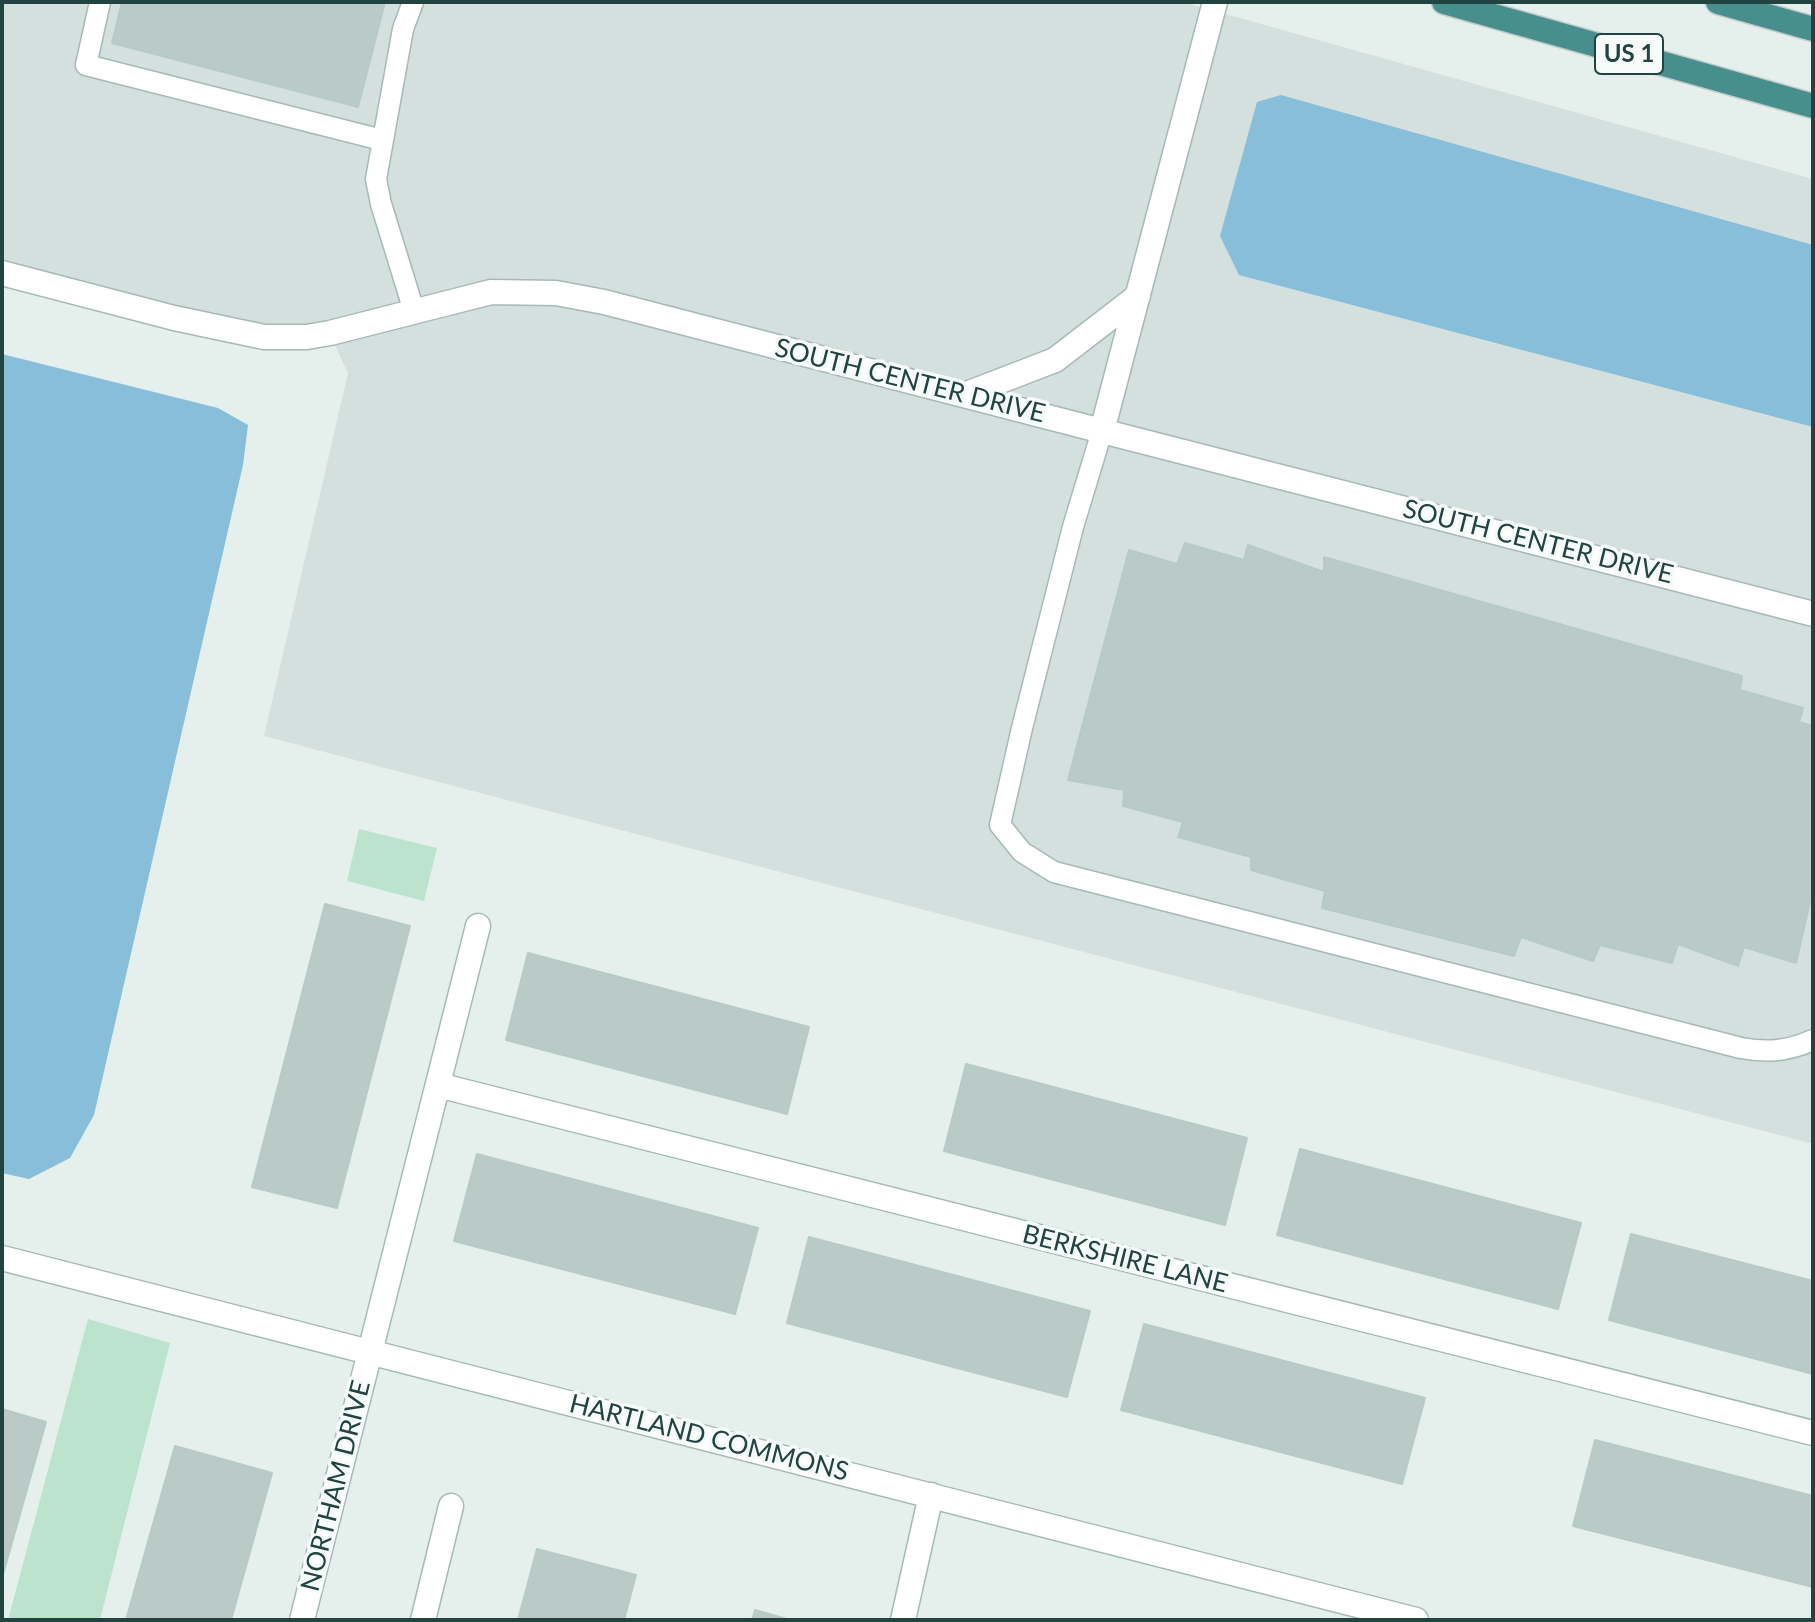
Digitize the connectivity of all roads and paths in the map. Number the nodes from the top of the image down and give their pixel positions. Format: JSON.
{"nodes":[{"id":1,"x":100,"y":2,"type":"edge"},
{"id":2,"x":399,"y":2,"type":"edge"},
{"id":3,"x":413,"y":2,"type":"edge"},
{"id":4,"x":1215,"y":2,"type":"edge"},
{"id":5,"x":1444,"y":2,"type":"edge"},
{"id":6,"x":1718,"y":2,"type":"edge"},
{"id":7,"x":403,"y":29,"type":"junction"},
{"id":8,"x":1813,"y":29,"type":"edge"},
{"id":9,"x":1813,"y":106,"type":"edge"},
{"id":10,"x":382,"y":140,"type":"junction"},
{"id":11,"x":2,"y":273,"type":"edge"},
{"id":12,"x":1138,"y":296,"type":"junction"},
{"id":13,"x":414,"y":311,"type":"junction"},
{"id":14,"x":964,"y":395,"type":"junction"},
{"id":15,"x":1102,"y":431,"type":"junction"},
{"id":16,"x":1813,"y":614,"type":"edge"},
{"id":17,"x":478,"y":926,"type":"dead end"},
{"id":18,"x":1813,"y":1040,"type":"edge"},
{"id":19,"x":438,"y":1085,"type":"junction"},
{"id":20,"x":2,"y":1258,"type":"edge"},
{"id":21,"x":370,"y":1352,"type":"junction"},
{"id":22,"x":1813,"y":1433,"type":"edge"},
{"id":23,"x":931,"y":1495,"type":"junction"},
{"id":24,"x":451,"y":1506,"type":"dead end"},
{"id":25,"x":302,"y":1620,"type":"edge"},
{"id":26,"x":423,"y":1620,"type":"edge"},
{"id":27,"x":903,"y":1620,"type":"edge"},
{"id":28,"x":1416,"y":1620,"type":"edge"}],
"edges":[{"from":1,"to":10,"type":"lane"},
{"from":2,"to":7,"type":"lane"},
{"from":3,"to":7,"type":"lane"},
{"from":4,"to":12,"type":"street"},
{"from":5,"to":9,"type":"highway","number":"US 1"},
{"from":6,"to":8,"type":"highway"},
{"from":7,"to":10,"type":"lane"},
{"from":10,"to":13,"type":"lane"},
{"from":11,"to":13,"type":"street","name":"SOUTH CENTER DRIVE"},
{"from":12,"to":14,"type":"street"},
{"from":12,"to":15,"type":"street"},
{"from":13,"to":14,"type":"street","name":"SOUTH CENTER DRIVE"},
{"from":14,"to":15,"type":"street","name":"SOUTH CENTER DRIVE"},
{"from":15,"to":16,"type":"street","name":"SOUTH CENTER DRIVE"},
{"from":15,"to":18,"type":"lane"},
{"from":17,"to":19,"type":"street","name":"NORTHAM DRIVE"},
{"from":19,"to":21,"type":"street","name":"NORTHAM DRIVE"},
{"from":19,"to":22,"type":"street","name":"BERKSHIRE LANE"},
{"from":20,"to":21,"type":"street","name":"HARTLAND COMMONS"},
{"from":21,"to":23,"type":"street","name":"HARTLAND COMMONS"},
{"from":21,"to":25,"type":"street","name":"NORTHAM DRIVE"},
{"from":23,"to":27,"type":"street"},
{"from":23,"to":28,"type":"street","name":"HARTLAND COMMONS"},
{"from":24,"to":26,"type":"street"}]}
